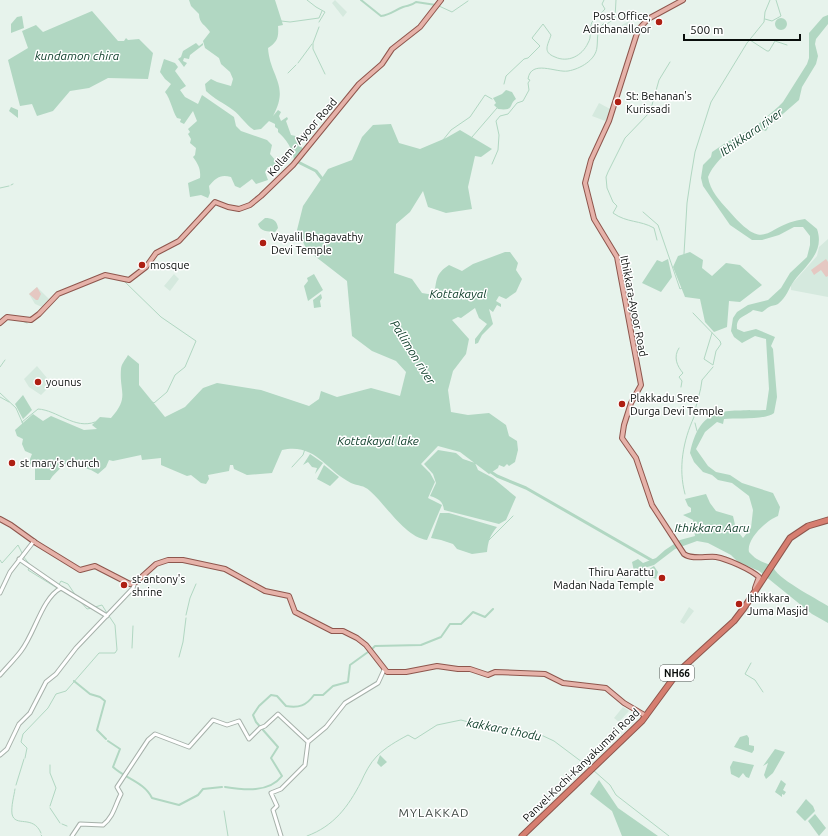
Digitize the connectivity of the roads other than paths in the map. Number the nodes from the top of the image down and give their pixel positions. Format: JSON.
{"nodes":[{"id":1,"x":442,"y":0,"type":"edge"},
{"id":2,"x":683,"y":0,"type":"edge"},
{"id":3,"x":0,"y":323,"type":"edge"},
{"id":4,"x":0,"y":519,"type":"edge"},
{"id":5,"x":828,"y":520,"type":"edge"},
{"id":6,"x":34,"y":541,"type":"junction"},
{"id":7,"x":19,"y":559,"type":"junction"},
{"id":8,"x":135,"y":582,"type":"junction"},
{"id":9,"x":59,"y":587,"type":"junction"},
{"id":10,"x":0,"y":592,"type":"edge"},
{"id":11,"x":754,"y":594,"type":"junction"},
{"id":12,"x":107,"y":616,"type":"junction"},
{"id":13,"x":384,"y":670,"type":"junction"},
{"id":14,"x":0,"y":675,"type":"edge"},
{"id":15,"x":646,"y":716,"type":"junction"},
{"id":16,"x":308,"y":742,"type":"junction"},
{"id":17,"x":0,"y":755,"type":"edge"},
{"id":18,"x":72,"y":836,"type":"edge"},
{"id":19,"x":281,"y":836,"type":"edge"},
{"id":20,"x":522,"y":836,"type":"edge"}],
"edges":[{"from":1,"to":3,"type":"main road","name":"Kollam - Ayoor Road"},
{"from":2,"to":11,"type":"main road","name":"Ithikkara-Ayoor Road"},
{"from":4,"to":6,"type":"main road"},
{"from":5,"to":11,"type":"highway","name":"Panvel-Kochi-Kanyakumari Road","number":"NH66"},
{"from":6,"to":7,"type":"street"},
{"from":6,"to":8,"type":"main road"},
{"from":7,"to":9,"type":"street"},
{"from":7,"to":10,"type":"street"},
{"from":8,"to":12,"type":"street"},
{"from":8,"to":13,"type":"main road"},
{"from":9,"to":12,"type":"street"},
{"from":9,"to":14,"type":"street"},
{"from":11,"to":15,"type":"highway","name":"Panvel-Kochi-Kanyakumari Road","number":"NH66"},
{"from":12,"to":17,"type":"street"},
{"from":13,"to":15,"type":"main road"},
{"from":13,"to":16,"type":"street"},
{"from":15,"to":20,"type":"highway","name":"Panvel-Kochi-Kanyakumari Road","number":"NH66"},
{"from":16,"to":18,"type":"street"},
{"from":16,"to":19,"type":"street"}]}
